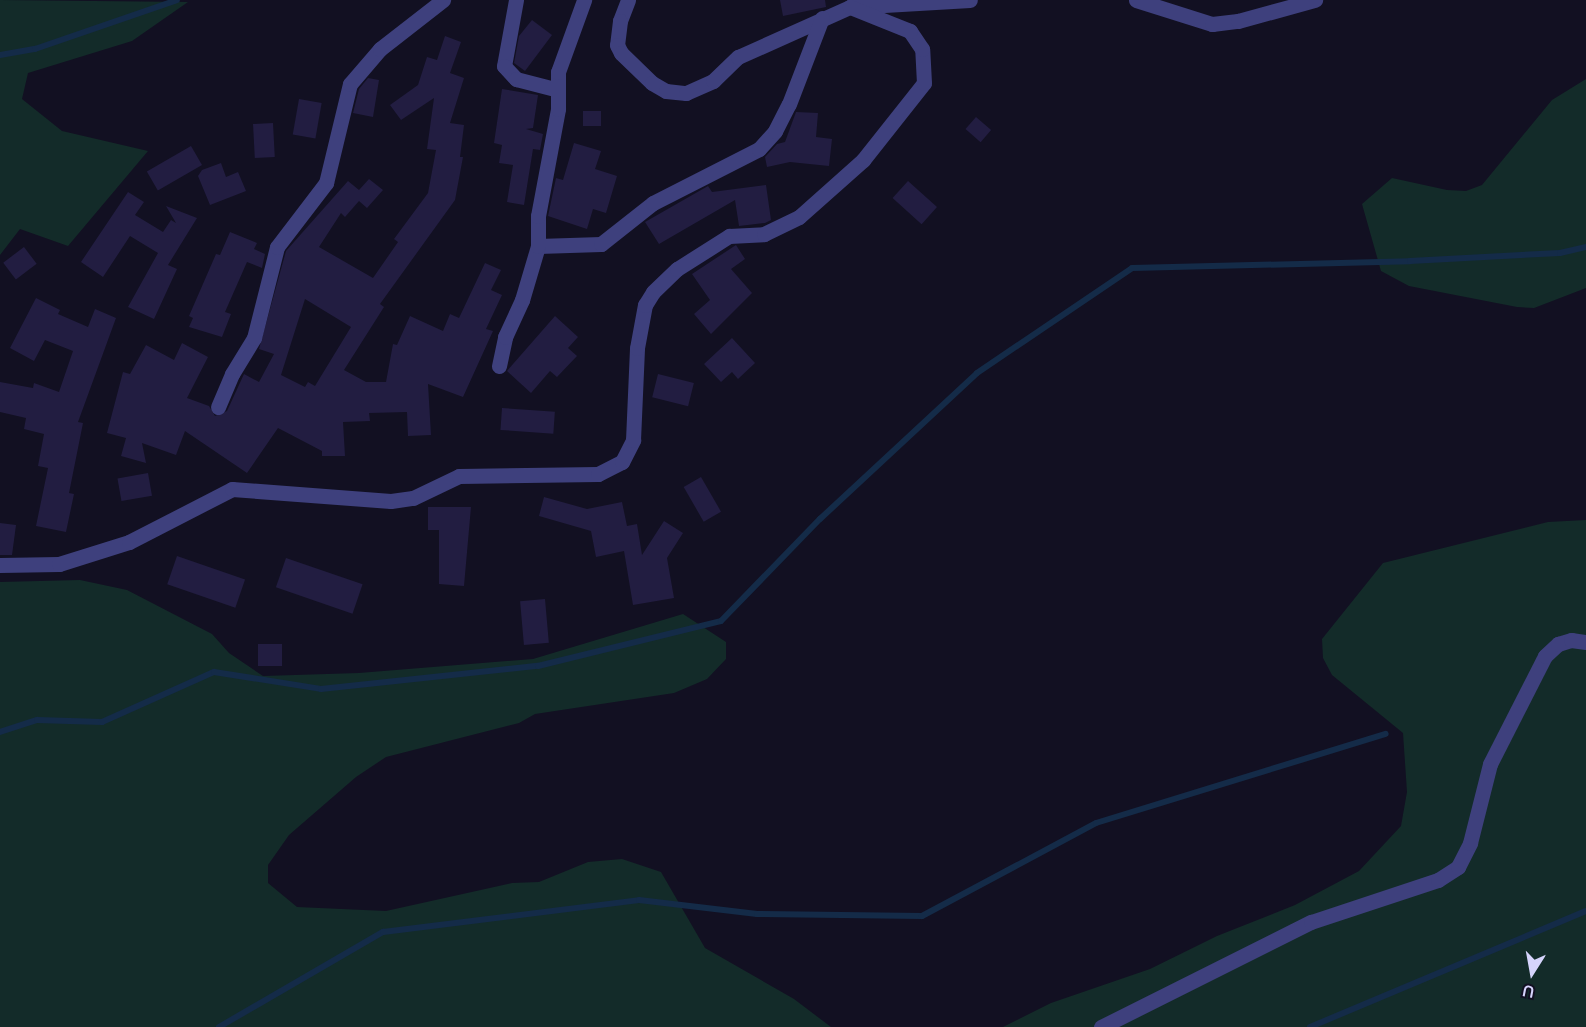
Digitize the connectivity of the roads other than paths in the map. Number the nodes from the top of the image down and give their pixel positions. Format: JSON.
{"nodes":[{"id":1,"x":443,"y":0,"type":"edge"},
{"id":2,"x":516,"y":0,"type":"edge"},
{"id":3,"x":584,"y":0,"type":"edge"},
{"id":4,"x":628,"y":0,"type":"edge"},
{"id":5,"x":970,"y":0,"type":"edge"},
{"id":6,"x":1136,"y":0,"type":"edge"},
{"id":7,"x":1315,"y":0,"type":"edge"},
{"id":8,"x":850,"y":7,"type":"junction"},
{"id":9,"x":822,"y":18,"type":"junction"},
{"id":10,"x":555,"y":89,"type":"junction"},
{"id":11,"x":537,"y":246,"type":"junction"},
{"id":12,"x":500,"y":366,"type":"dead end"},
{"id":13,"x":218,"y":407,"type":"dead end"},
{"id":14,"x":0,"y":565,"type":"edge"},
{"id":15,"x":1586,"y":642,"type":"edge"},
{"id":16,"x":1101,"y":1027,"type":"edge"}],
"edges":[{"from":1,"to":13,"type":"street"},
{"from":2,"to":10,"type":"street"},
{"from":3,"to":10,"type":"street"},
{"from":4,"to":9,"type":"street"},
{"from":5,"to":8,"type":"street"},
{"from":6,"to":7,"type":"street"},
{"from":8,"to":9,"type":"street"},
{"from":8,"to":14,"type":"street"},
{"from":9,"to":11,"type":"street"},
{"from":10,"to":11,"type":"street"},
{"from":11,"to":12,"type":"street"},
{"from":15,"to":16,"type":"street"}]}
